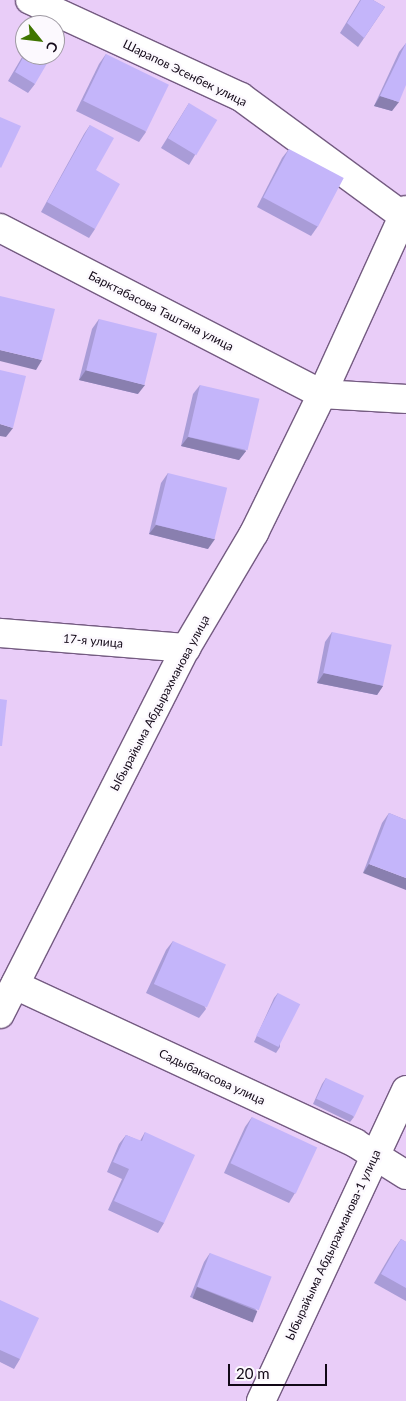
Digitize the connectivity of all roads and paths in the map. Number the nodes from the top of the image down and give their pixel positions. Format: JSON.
{"nodes":[{"id":1,"x":30,"y":0,"type":"edge"},
{"id":2,"x":405,"y":213,"type":"edge"},
{"id":3,"x":0,"y":228,"type":"edge"},
{"id":4,"x":322,"y":394,"type":"junction"},
{"id":5,"x":406,"y":399,"type":"edge"},
{"id":6,"x":0,"y":633,"type":"edge"},
{"id":7,"x":186,"y":648,"type":"junction"},
{"id":8,"x":15,"y":985,"type":"junction"},
{"id":9,"x":0,"y":1014,"type":"edge"},
{"id":10,"x":406,"y":1090,"type":"edge"},
{"id":11,"x":374,"y":1157,"type":"junction"},
{"id":12,"x":406,"y":1175,"type":"edge"},
{"id":13,"x":261,"y":1401,"type":"edge"}],
"edges":[{"from":1,"to":2,"type":"street","name":"Шарапов Эсенбек улица"},
{"from":2,"to":4,"type":"street","name":"Шарапов Эсенбек улица"},
{"from":3,"to":4,"type":"street","name":"Барктабасова Таштана улица"},
{"from":4,"to":5,"type":"street"},
{"from":4,"to":7,"type":"street","name":"Ыбырайыма Абдырахманова улица"},
{"from":6,"to":7,"type":"street","name":"17-я улица"},
{"from":7,"to":8,"type":"street","name":"Ыбырайыма Абдырахманова улица"},
{"from":8,"to":9,"type":"street","name":"Ыбырайыма Абдырахманова улица"},
{"from":8,"to":11,"type":"street","name":"Садыбакасова улица"},
{"from":10,"to":11,"type":"street","name":"Ыбырайыма Абдырахманова-1 улица"},
{"from":11,"to":12,"type":"street","name":"Садыбакасова улица"},
{"from":11,"to":13,"type":"street","name":"Ыбырайыма Абдырахманова-1 улица"}]}
